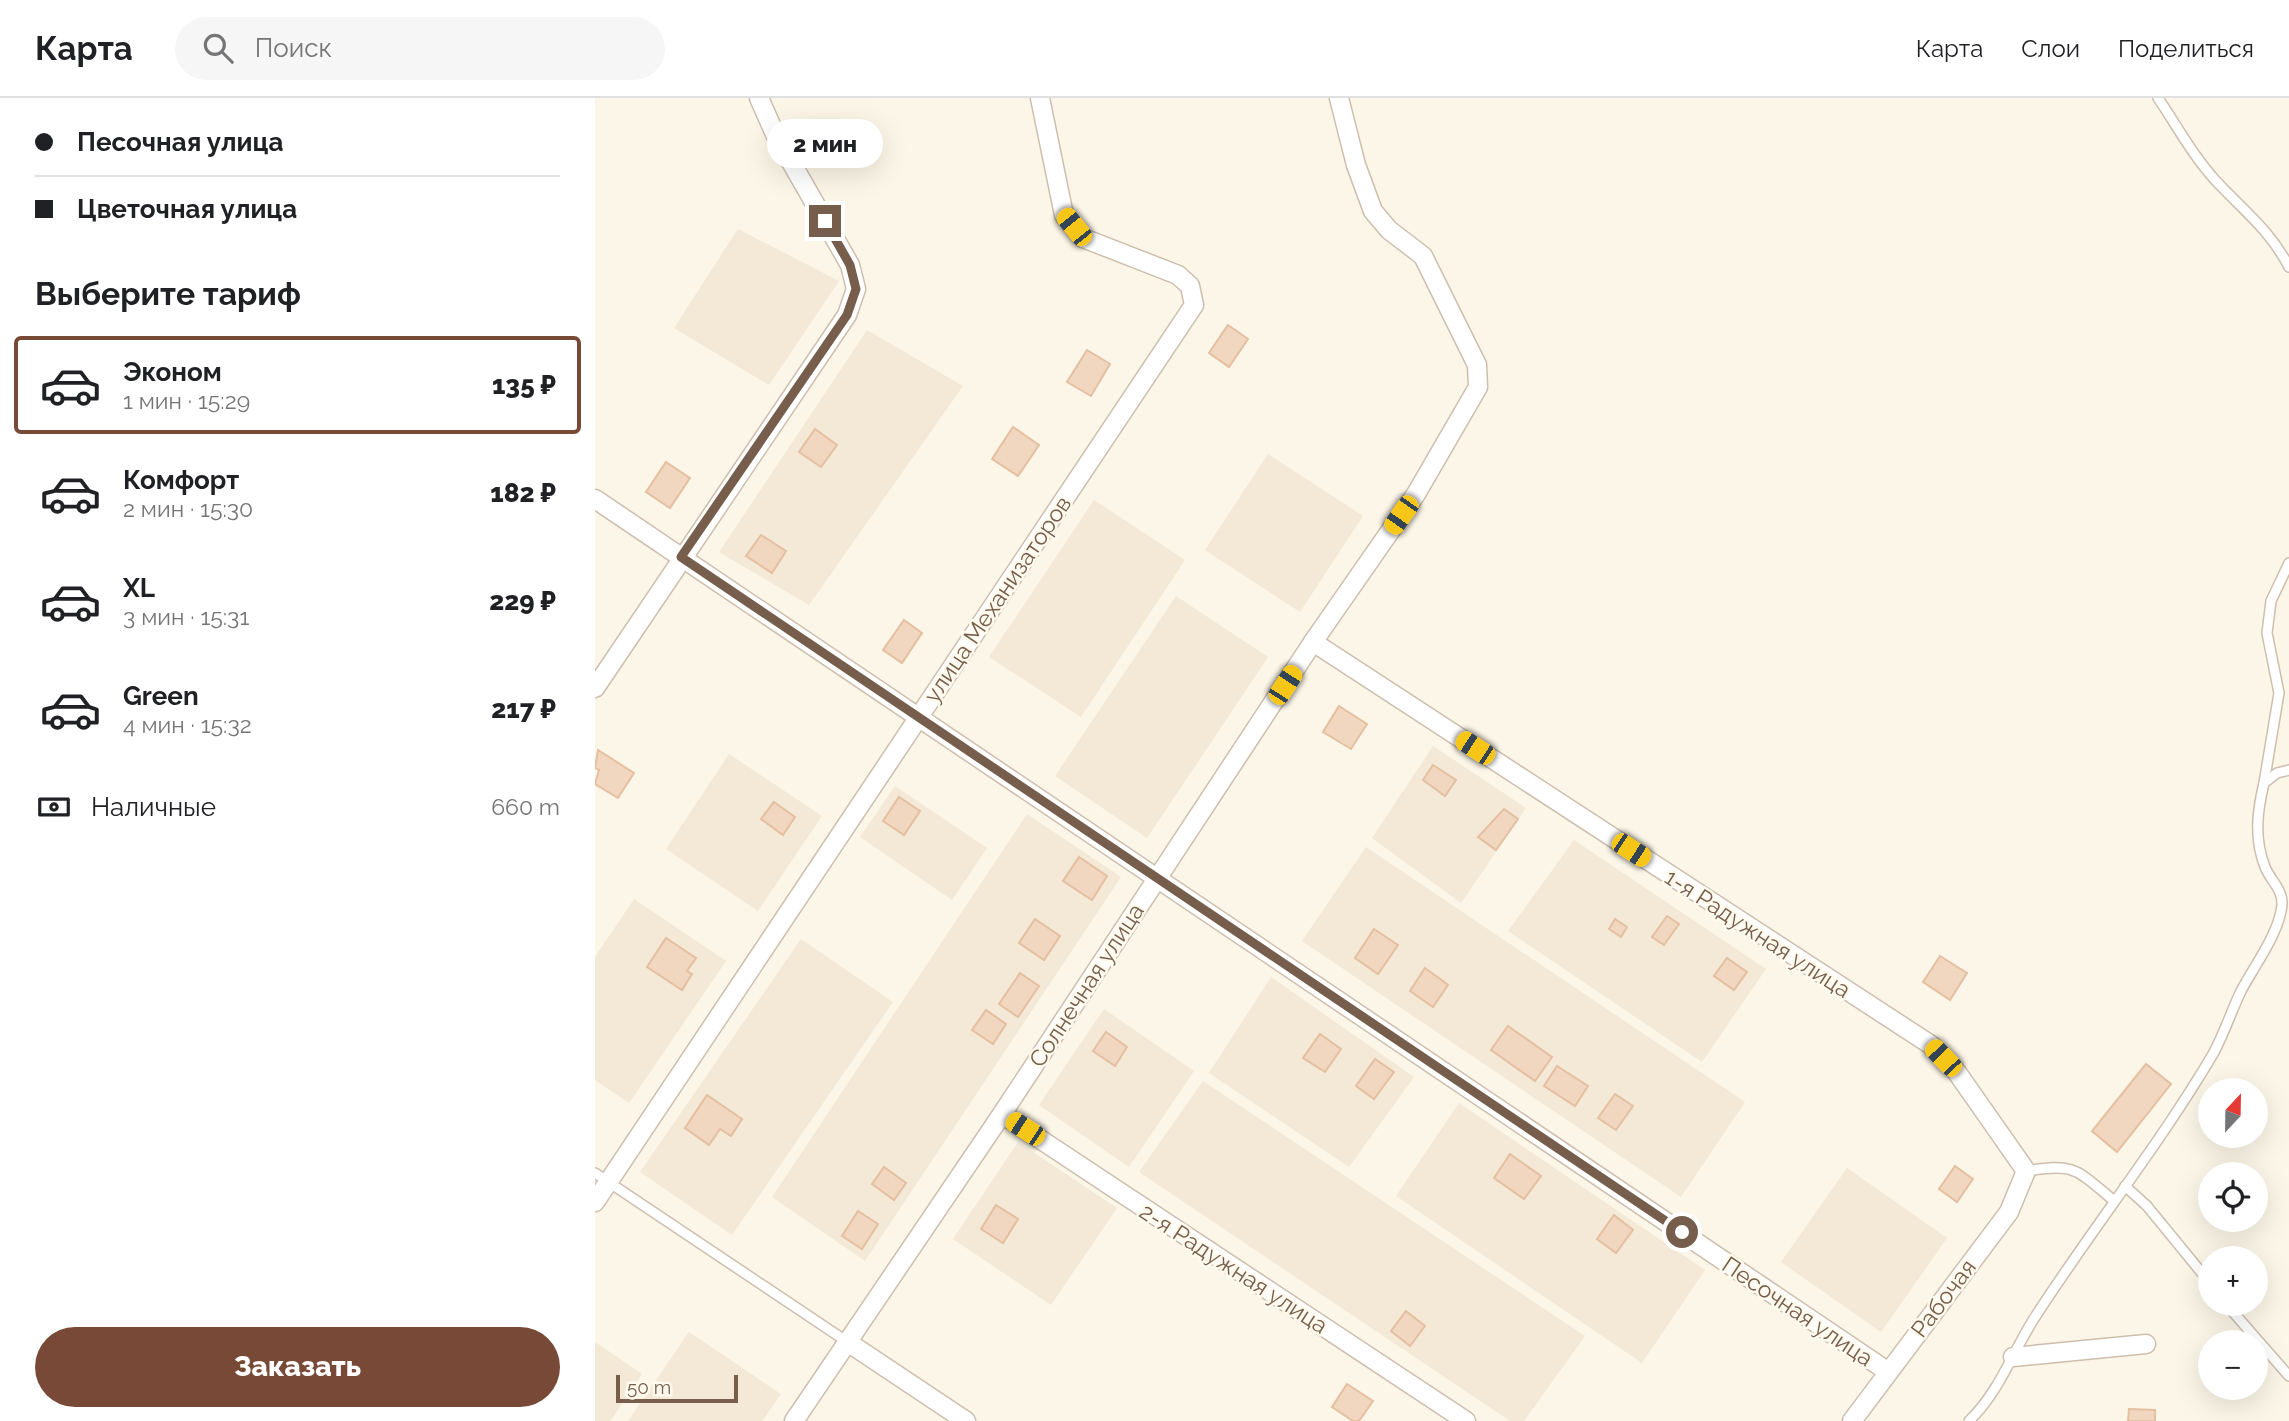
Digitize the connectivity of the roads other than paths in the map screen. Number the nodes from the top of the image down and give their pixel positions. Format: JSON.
{"nodes":[{"id":1,"x":759,"y":98,"type":"edge"},
{"id":2,"x":1039,"y":98,"type":"edge"},
{"id":3,"x":1339,"y":98,"type":"edge"},
{"id":4,"x":2158,"y":98,"type":"edge"},
{"id":5,"x":2289,"y":267,"type":"edge"},
{"id":6,"x":595,"y":499,"type":"edge"},
{"id":7,"x":681,"y":557,"type":"junction"},
{"id":8,"x":2289,"y":563,"type":"edge"},
{"id":9,"x":1313,"y":642,"type":"junction"},
{"id":10,"x":595,"y":688,"type":"edge"},
{"id":11,"x":919,"y":717,"type":"junction"},
{"id":12,"x":2289,"y":770,"type":"edge"},
{"id":13,"x":2264,"y":783,"type":"junction"},
{"id":14,"x":1156,"y":878,"type":"junction"},
{"id":15,"x":1002,"y":1114,"type":"junction"},
{"id":16,"x":2026,"y":1171,"type":"junction"},
{"id":17,"x":602,"y":1178,"type":"edge"},
{"id":18,"x":2125,"y":1185,"type":"junction"},
{"id":19,"x":2113,"y":1200,"type":"junction"},
{"id":20,"x":595,"y":1202,"type":"edge"},
{"id":21,"x":2198,"y":1268,"type":"edge"},
{"id":22,"x":2236,"y":1316,"type":"edge"},
{"id":23,"x":846,"y":1341,"type":"junction"},
{"id":24,"x":2145,"y":1344,"type":"dead end"},
{"id":25,"x":2013,"y":1357,"type":"junction"},
{"id":26,"x":1887,"y":1371,"type":"junction"},
{"id":27,"x":2289,"y":1376,"type":"edge"},
{"id":28,"x":794,"y":1421,"type":"edge"},
{"id":29,"x":966,"y":1421,"type":"edge"},
{"id":30,"x":1466,"y":1421,"type":"edge"},
{"id":31,"x":1852,"y":1421,"type":"edge"},
{"id":32,"x":1969,"y":1421,"type":"edge"}],
"edges":[{"from":1,"to":7,"type":"street"},
{"from":2,"to":11,"type":"street","name":"улица Механизаторов"},
{"from":3,"to":9,"type":"street","name":"Солнечная улица"},
{"from":4,"to":5,"type":"lane"},
{"from":6,"to":7,"type":"street","name":"Песочная улица"},
{"from":7,"to":10,"type":"street"},
{"from":7,"to":11,"type":"street","name":"Песочная улица"},
{"from":8,"to":13,"type":"lane"},
{"from":9,"to":14,"type":"street","name":"Солнечная улица"},
{"from":9,"to":16,"type":"street","name":"1-я Радужная улица"},
{"from":11,"to":14,"type":"street","name":"Песочная улица"},
{"from":11,"to":17,"type":"street","name":"улица Механизаторов"},
{"from":12,"to":13,"type":"lane"},
{"from":13,"to":18,"type":"lane"},
{"from":14,"to":15,"type":"street","name":"Солнечная улица"},
{"from":14,"to":26,"type":"street","name":"Песочная улица"},
{"from":15,"to":23,"type":"street","name":"Солнечная улица"},
{"from":15,"to":30,"type":"street","name":"2-я Радужная улица"},
{"from":16,"to":19,"type":"lane"},
{"from":16,"to":26,"type":"street","name":"Рабочая"},
{"from":17,"to":20,"type":"street","name":"улица Механизаторов"},
{"from":17,"to":23,"type":"lane"},
{"from":18,"to":19,"type":"lane"},
{"from":18,"to":21,"type":"lane"},
{"from":19,"to":25,"type":"lane"},
{"from":22,"to":27,"type":"lane"},
{"from":23,"to":28,"type":"street","name":"Солнечная улица"},
{"from":23,"to":29,"type":"street"},
{"from":24,"to":25,"type":"street"},
{"from":25,"to":32,"type":"lane"},
{"from":26,"to":31,"type":"street","name":"Рабочая"}]}
